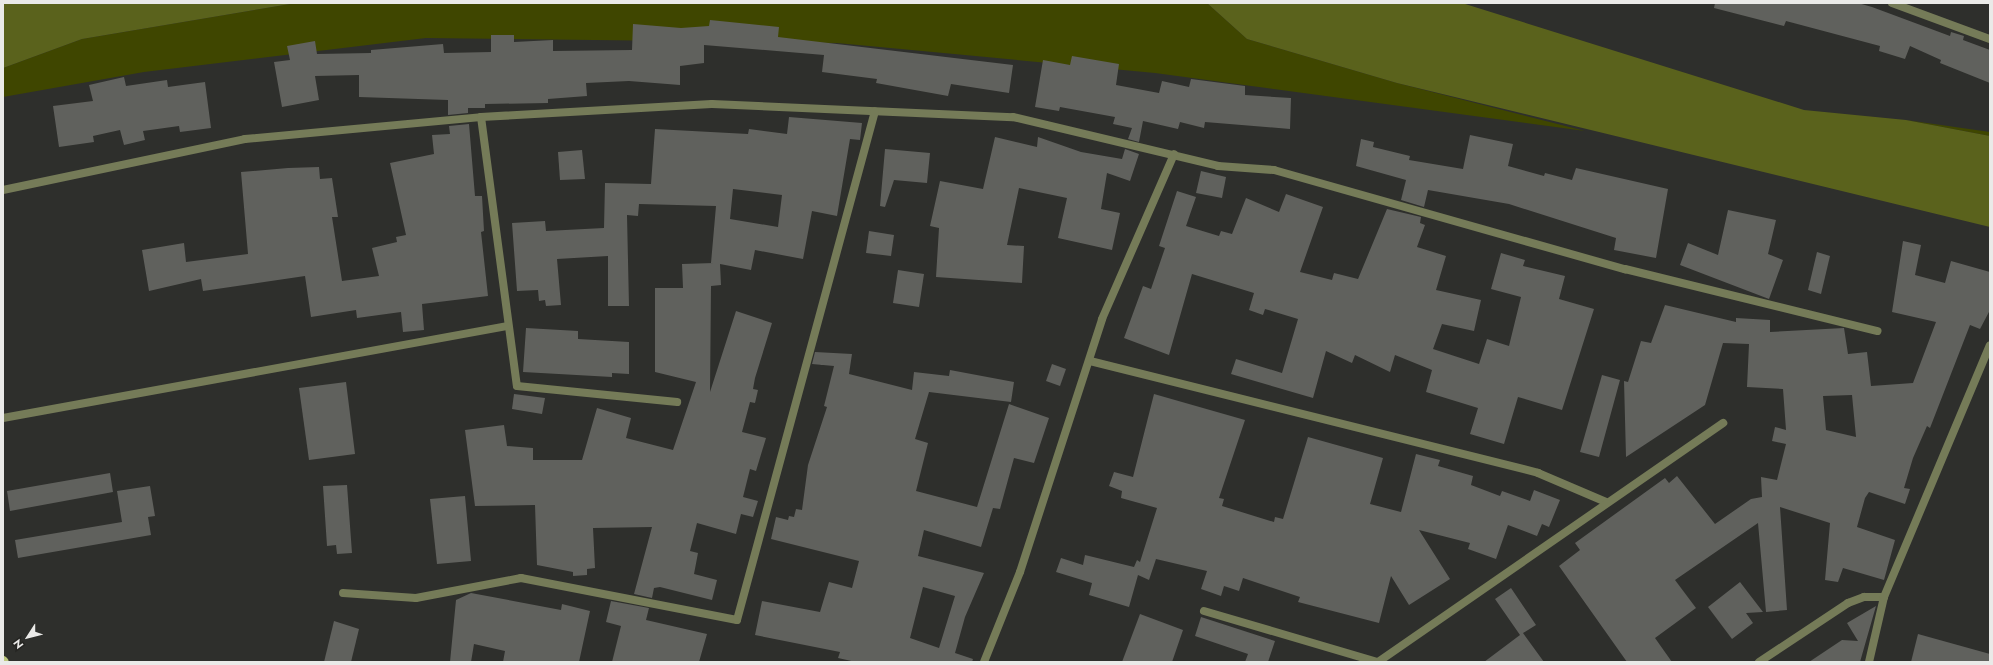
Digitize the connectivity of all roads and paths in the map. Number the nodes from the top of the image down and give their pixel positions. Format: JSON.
{"nodes":[{"id":1,"x":1892,"y":3,"type":"edge"},
{"id":2,"x":1990,"y":39,"type":"edge"},
{"id":3,"x":875,"y":111,"type":"junction"},
{"id":4,"x":481,"y":117,"type":"junction"},
{"id":5,"x":1174,"y":154,"type":"junction"},
{"id":6,"x":3,"y":190,"type":"edge"},
{"id":7,"x":507,"y":326,"type":"junction"},
{"id":8,"x":1877,"y":331,"type":"dead end"},
{"id":9,"x":1990,"y":345,"type":"edge"},
{"id":10,"x":1090,"y":361,"type":"junction"},
{"id":11,"x":677,"y":402,"type":"dead end"},
{"id":12,"x":3,"y":418,"type":"edge"},
{"id":13,"x":1723,"y":423,"type":"dead end"},
{"id":14,"x":1606,"y":502,"type":"junction"},
{"id":15,"x":343,"y":594,"type":"dead end"},
{"id":16,"x":1884,"y":597,"type":"junction"},
{"id":17,"x":1204,"y":611,"type":"dead end"},
{"id":18,"x":984,"y":662,"type":"edge"},
{"id":19,"x":1378,"y":662,"type":"edge"},
{"id":20,"x":1759,"y":662,"type":"edge"},
{"id":21,"x":1869,"y":662,"type":"edge"}],
"edges":[{"from":1,"to":2,"type":"street"},
{"from":3,"to":4,"type":"street"},
{"from":3,"to":5,"type":"street"},
{"from":3,"to":15,"type":"street"},
{"from":4,"to":6,"type":"street"},
{"from":4,"to":7,"type":"street"},
{"from":5,"to":8,"type":"street"},
{"from":5,"to":10,"type":"street"},
{"from":7,"to":11,"type":"street"},
{"from":7,"to":12,"type":"street"},
{"from":9,"to":16,"type":"street"},
{"from":10,"to":14,"type":"street"},
{"from":10,"to":18,"type":"street"},
{"from":13,"to":14,"type":"street"},
{"from":14,"to":19,"type":"street"},
{"from":16,"to":20,"type":"street"},
{"from":16,"to":21,"type":"street"},
{"from":17,"to":19,"type":"street"}]}
